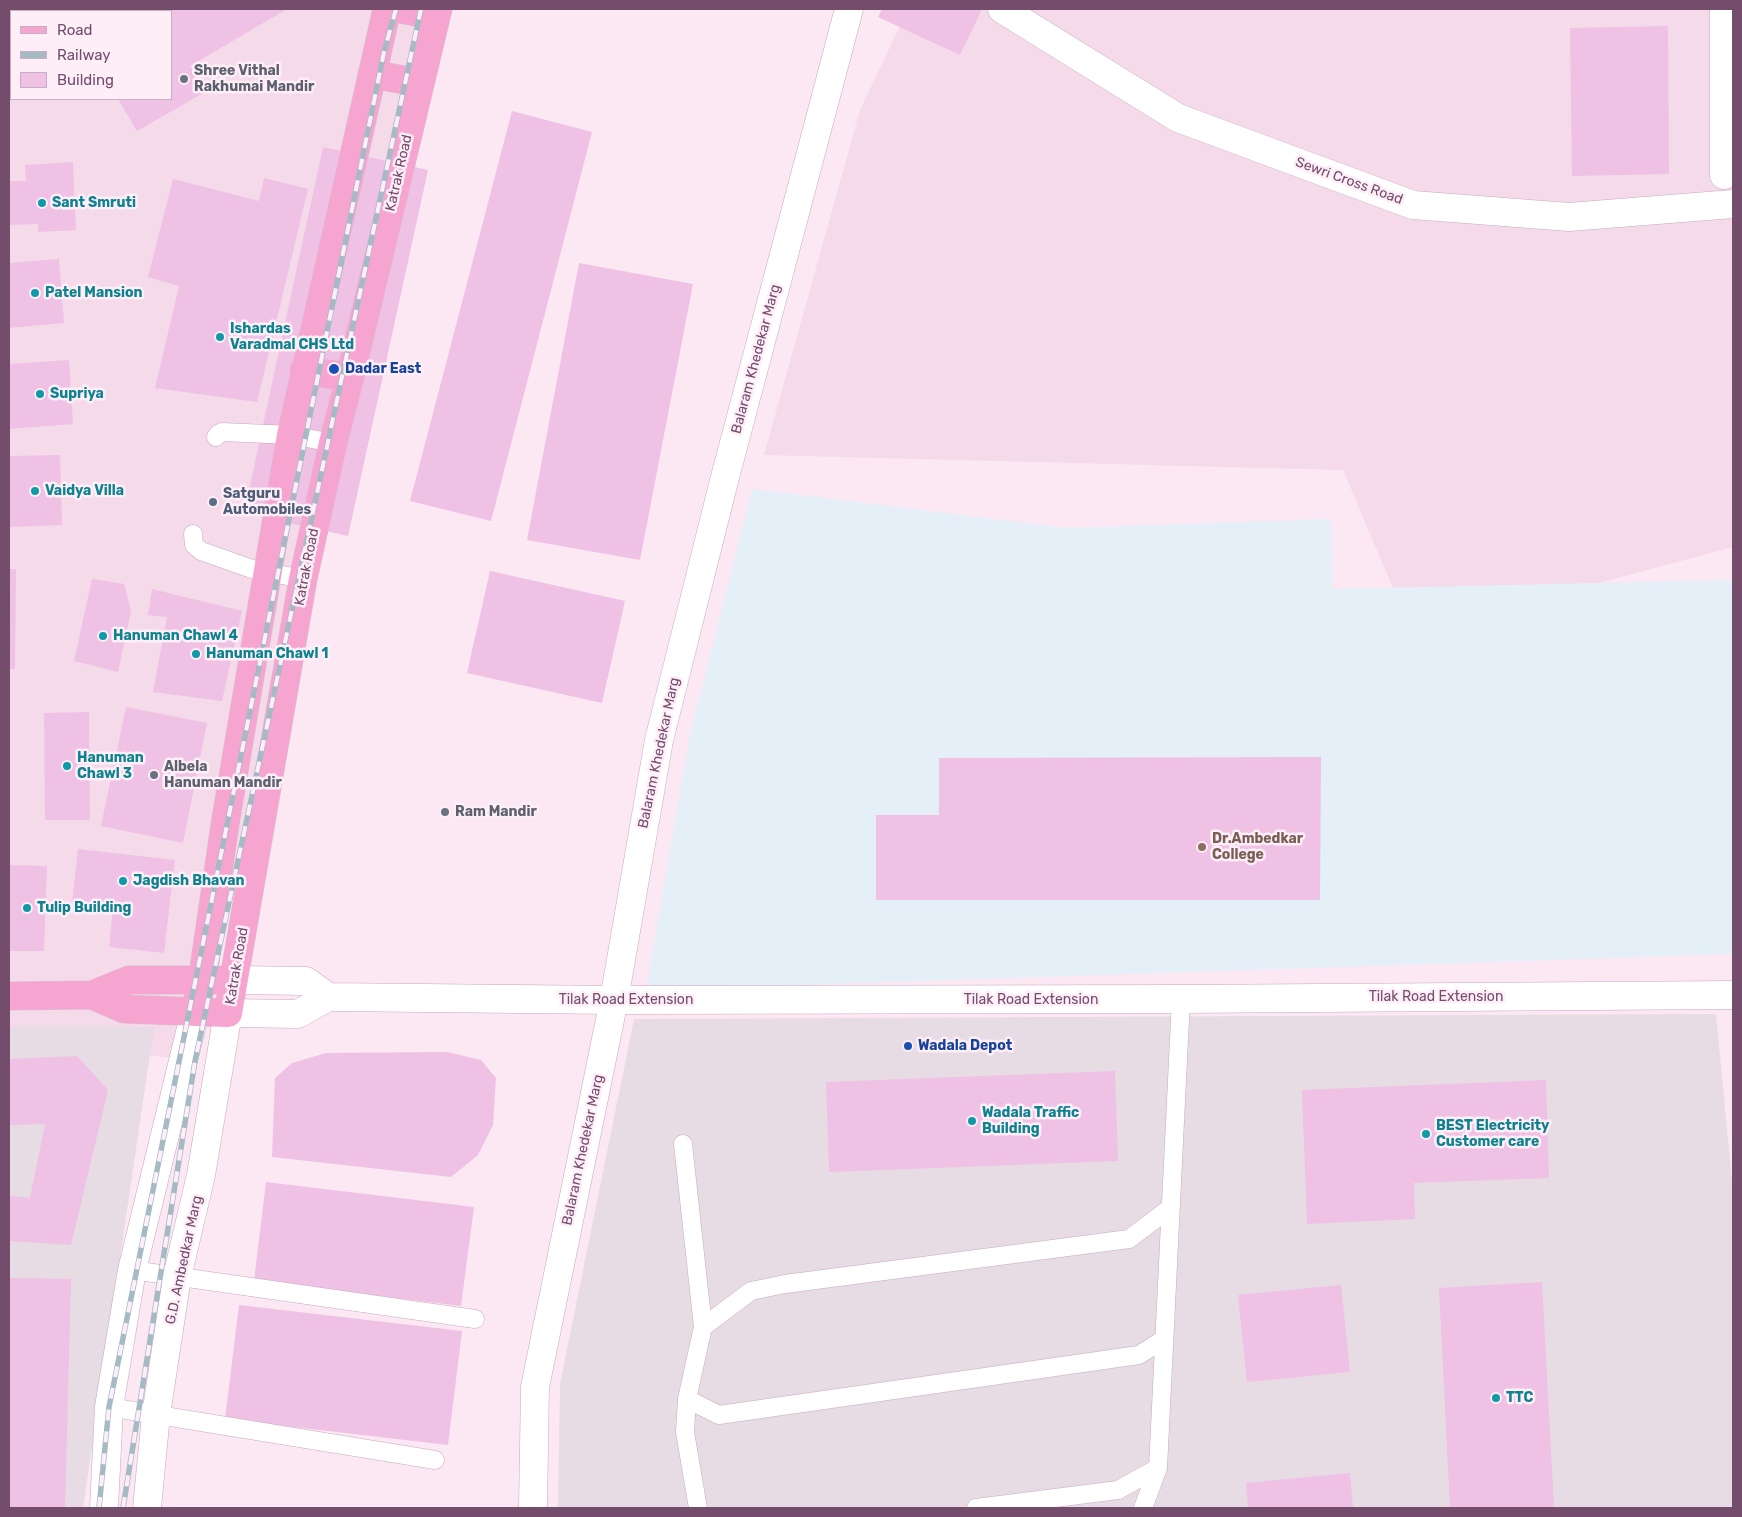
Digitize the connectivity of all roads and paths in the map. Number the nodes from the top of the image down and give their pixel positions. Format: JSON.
{"nodes":[{"id":1,"x":387,"y":9,"type":"edge"},
{"id":2,"x":402,"y":9,"type":"edge"},
{"id":3,"x":849,"y":9,"type":"edge"},
{"id":4,"x":1002,"y":9,"type":"edge"},
{"id":5,"x":1724,"y":9,"type":"edge"},
{"id":6,"x":437,"y":12,"type":"edge"},
{"id":7,"x":1729,"y":58,"type":"edge"},
{"id":8,"x":372,"y":74,"type":"junction"},
{"id":9,"x":420,"y":83,"type":"junction"},
{"id":10,"x":1724,"y":175,"type":"dead end"},
{"id":11,"x":1733,"y":204,"type":"edge"},
{"id":12,"x":304,"y":371,"type":"junction"},
{"id":13,"x":350,"y":376,"type":"junction"},
{"id":14,"x":291,"y":435,"type":"junction"},
{"id":15,"x":216,"y":437,"type":"dead end"},
{"id":16,"x":333,"y":443,"type":"junction"},
{"id":17,"x":193,"y":534,"type":"dead end"},
{"id":18,"x":268,"y":572,"type":"junction"},
{"id":19,"x":303,"y":579,"type":"junction"},
{"id":20,"x":226,"y":818,"type":"junction"},
{"id":21,"x":261,"y":821,"type":"junction"},
{"id":22,"x":235,"y":980,"type":"junction"},
{"id":23,"x":202,"y":981,"type":"junction"},
{"id":24,"x":92,"y":995,"type":"junction"},
{"id":25,"x":1733,"y":995,"type":"edge"},
{"id":26,"x":9,"y":996,"type":"edge"},
{"id":27,"x":328,"y":997,"type":"junction"},
{"id":28,"x":1181,"y":999,"type":"junction"},
{"id":29,"x":614,"y":1000,"type":"junction"},
{"id":30,"x":195,"y":1012,"type":"junction"},
{"id":31,"x":228,"y":1014,"type":"junction"},
{"id":32,"x":683,"y":1144,"type":"dead end"},
{"id":33,"x":1170,"y":1208,"type":"junction"},
{"id":34,"x":132,"y":1270,"type":"junction"},
{"id":35,"x":177,"y":1276,"type":"junction"},
{"id":36,"x":475,"y":1320,"type":"dead end"},
{"id":37,"x":703,"y":1327,"type":"junction"},
{"id":38,"x":1164,"y":1339,"type":"junction"},
{"id":39,"x":687,"y":1399,"type":"junction"},
{"id":40,"x":109,"y":1407,"type":"junction"},
{"id":41,"x":156,"y":1415,"type":"junction"},
{"id":42,"x":435,"y":1460,"type":"dead end"},
{"id":43,"x":1158,"y":1468,"type":"junction"},
{"id":44,"x":104,"y":1508,"type":"edge"},
{"id":45,"x":147,"y":1508,"type":"edge"},
{"id":46,"x":533,"y":1508,"type":"edge"},
{"id":47,"x":698,"y":1508,"type":"edge"},
{"id":48,"x":976,"y":1508,"type":"edge"},
{"id":49,"x":1144,"y":1508,"type":"edge"}],
"edges":[{"from":1,"to":8,"type":"main road"},
{"from":2,"to":6,"type":"main road"},
{"from":3,"to":29,"type":"main road","name":"Balaram Khedekar Marg"},
{"from":4,"to":11,"type":"main road","name":"Sewri Cross Road"},
{"from":5,"to":7,"type":"main road"},
{"from":6,"to":9,"type":"main road","name":"Katrak Road"},
{"from":7,"to":10,"type":"main road"},
{"from":8,"to":9,"type":"main road"},
{"from":8,"to":12,"type":"main road"},
{"from":9,"to":13,"type":"main road","name":"Katrak Road"},
{"from":12,"to":13,"type":"main road"},
{"from":12,"to":14,"type":"main road"},
{"from":13,"to":16,"type":"main road","name":"Katrak Road"},
{"from":14,"to":15,"type":"lane"},
{"from":14,"to":16,"type":"lane"},
{"from":14,"to":18,"type":"main road"},
{"from":16,"to":19,"type":"main road","name":"Katrak Road"},
{"from":17,"to":18,"type":"lane"},
{"from":18,"to":19,"type":"lane"},
{"from":18,"to":20,"type":"main road"},
{"from":19,"to":21,"type":"main road","name":"Katrak Road"},
{"from":20,"to":21,"type":"main road"},
{"from":20,"to":23,"type":"main road"},
{"from":21,"to":22,"type":"main road","name":"Katrak Road"},
{"from":22,"to":23,"type":"main road"},
{"from":22,"to":27,"type":"main road"},
{"from":22,"to":31,"type":"main road","name":"Katrak Road"},
{"from":23,"to":24,"type":"main road"},
{"from":23,"to":30,"type":"main road"},
{"from":24,"to":26,"type":"main road"},
{"from":24,"to":30,"type":"main road"},
{"from":25,"to":28,"type":"main road","name":"Tilak Road Extension"},
{"from":27,"to":29,"type":"main road","name":"Tilak Road Extension"},
{"from":27,"to":31,"type":"main road"},
{"from":28,"to":29,"type":"main road","name":"Tilak Road Extension"},
{"from":28,"to":33,"type":"lane"},
{"from":29,"to":46,"type":"main road","name":"Balaram Khedekar Marg"},
{"from":30,"to":31,"type":"main road"},
{"from":30,"to":34,"type":"main road"},
{"from":31,"to":35,"type":"main road","name":"G.D. Ambedkar Marg"},
{"from":32,"to":37,"type":"lane"},
{"from":33,"to":37,"type":"lane"},
{"from":33,"to":38,"type":"lane"},
{"from":34,"to":35,"type":"lane"},
{"from":34,"to":40,"type":"main road"},
{"from":35,"to":36,"type":"lane"},
{"from":35,"to":41,"type":"main road","name":"G.D. Ambedkar Marg"},
{"from":37,"to":39,"type":"lane"},
{"from":38,"to":39,"type":"lane"},
{"from":38,"to":43,"type":"lane"},
{"from":39,"to":47,"type":"lane"},
{"from":40,"to":41,"type":"lane"},
{"from":40,"to":44,"type":"main road"},
{"from":41,"to":42,"type":"lane"},
{"from":41,"to":45,"type":"main road","name":"G.D. Ambedkar Marg"},
{"from":43,"to":48,"type":"lane"},
{"from":43,"to":49,"type":"lane"}]}
